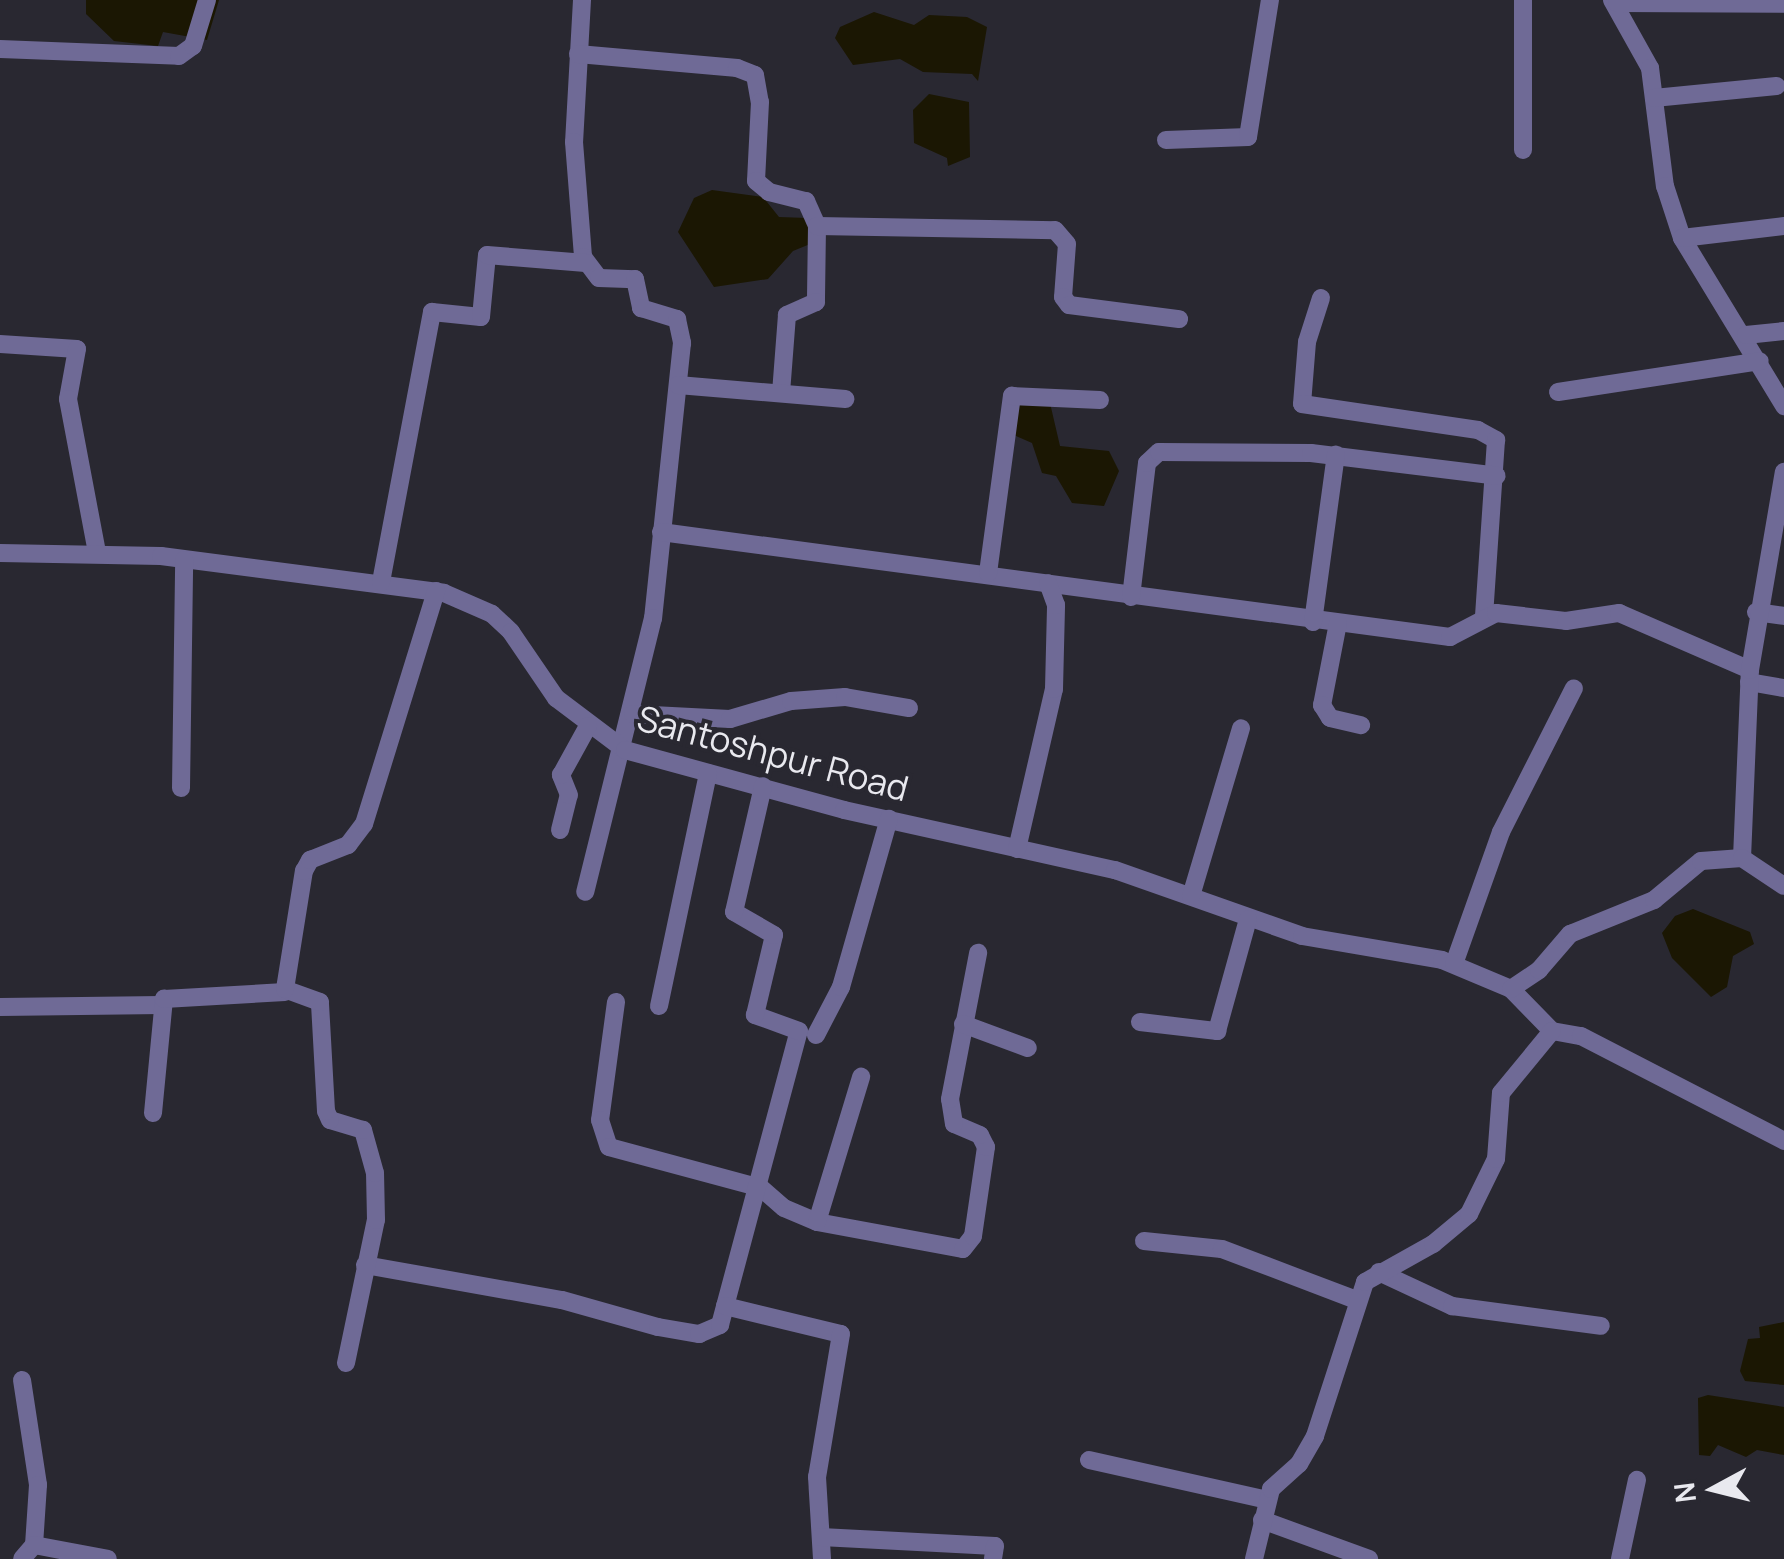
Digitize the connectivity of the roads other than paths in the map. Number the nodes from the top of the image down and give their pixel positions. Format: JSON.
{"nodes":[{"id":1,"x":207,"y":0,"type":"edge"},
{"id":2,"x":582,"y":0,"type":"edge"},
{"id":3,"x":1270,"y":0,"type":"edge"},
{"id":4,"x":1522,"y":0,"type":"edge"},
{"id":5,"x":1621,"y":1,"type":"edge"},
{"id":6,"x":1715,"y":1,"type":"edge"},
{"id":7,"x":1784,"y":4,"type":"edge"},
{"id":8,"x":0,"y":50,"type":"edge"},
{"id":9,"x":578,"y":54,"type":"junction"},
{"id":10,"x":1776,"y":86,"type":"dead end"},
{"id":11,"x":1654,"y":98,"type":"junction"},
{"id":12,"x":1166,"y":140,"type":"dead end"},
{"id":13,"x":1523,"y":150,"type":"dead end"},
{"id":14,"x":817,"y":226,"type":"junction"},
{"id":15,"x":1784,"y":226,"type":"edge"},
{"id":16,"x":1682,"y":238,"type":"junction"},
{"id":17,"x":586,"y":263,"type":"junction"},
{"id":18,"x":1321,"y":298,"type":"dead end"},
{"id":19,"x":1179,"y":318,"type":"dead end"},
{"id":20,"x":1784,"y":331,"type":"edge"},
{"id":21,"x":1746,"y":335,"type":"junction"},
{"id":22,"x":0,"y":344,"type":"edge"},
{"id":23,"x":1760,"y":361,"type":"junction"},
{"id":24,"x":678,"y":385,"type":"junction"},
{"id":25,"x":1558,"y":392,"type":"dead end"},
{"id":26,"x":782,"y":393,"type":"junction"},
{"id":27,"x":845,"y":399,"type":"dead end"},
{"id":28,"x":1100,"y":400,"type":"dead end"},
{"id":29,"x":1784,"y":406,"type":"edge"},
{"id":30,"x":1336,"y":455,"type":"junction"},
{"id":31,"x":1784,"y":472,"type":"edge"},
{"id":32,"x":1497,"y":476,"type":"junction"},
{"id":33,"x":661,"y":532,"type":"junction"},
{"id":34,"x":97,"y":552,"type":"junction"},
{"id":35,"x":0,"y":553,"type":"edge"},
{"id":36,"x":184,"y":560,"type":"junction"},
{"id":37,"x":988,"y":573,"type":"junction"},
{"id":38,"x":382,"y":582,"type":"junction"},
{"id":39,"x":1048,"y":583,"type":"junction"},
{"id":40,"x":436,"y":591,"type":"junction"},
{"id":41,"x":1131,"y":596,"type":"junction"},
{"id":42,"x":1756,"y":612,"type":"junction"},
{"id":43,"x":1484,"y":616,"type":"junction"},
{"id":44,"x":1784,"y":616,"type":"edge"},
{"id":45,"x":1314,"y":622,"type":"junction"},
{"id":46,"x":1338,"y":624,"type":"junction"},
{"id":47,"x":1750,"y":676,"type":"junction"},
{"id":48,"x":1574,"y":688,"type":"dead end"},
{"id":49,"x":1784,"y":688,"type":"edge"},
{"id":50,"x":908,"y":708,"type":"dead end"},
{"id":51,"x":633,"y":714,"type":"junction"},
{"id":52,"x":588,"y":726,"type":"junction"},
{"id":53,"x":1361,"y":726,"type":"dead end"},
{"id":54,"x":1241,"y":728,"type":"dead end"},
{"id":55,"x":624,"y":750,"type":"junction"},
{"id":56,"x":708,"y":773,"type":"junction"},
{"id":57,"x":763,"y":786,"type":"junction"},
{"id":58,"x":181,"y":788,"type":"dead end"},
{"id":59,"x":889,"y":819,"type":"junction"},
{"id":60,"x":560,"y":830,"type":"dead end"},
{"id":61,"x":1017,"y":849,"type":"junction"},
{"id":62,"x":1742,"y":858,"type":"junction"},
{"id":63,"x":1784,"y":886,"type":"edge"},
{"id":64,"x":585,"y":892,"type":"dead end"},
{"id":65,"x":1191,"y":896,"type":"junction"},
{"id":66,"x":1248,"y":919,"type":"junction"},
{"id":67,"x":978,"y":953,"type":"dead end"},
{"id":68,"x":1454,"y":964,"type":"junction"},
{"id":69,"x":1510,"y":989,"type":"junction"},
{"id":70,"x":285,"y":992,"type":"junction"},
{"id":71,"x":616,"y":1002,"type":"dead end"},
{"id":72,"x":162,"y":1005,"type":"junction"},
{"id":73,"x":658,"y":1006,"type":"dead end"},
{"id":74,"x":0,"y":1007,"type":"edge"},
{"id":75,"x":1140,"y":1022,"type":"dead end"},
{"id":76,"x":963,"y":1024,"type":"junction"},
{"id":77,"x":1552,"y":1031,"type":"junction"},
{"id":78,"x":816,"y":1035,"type":"dead end"},
{"id":79,"x":1028,"y":1048,"type":"dead end"},
{"id":80,"x":861,"y":1077,"type":"dead end"},
{"id":81,"x":154,"y":1114,"type":"dead end"},
{"id":82,"x":1784,"y":1141,"type":"edge"},
{"id":83,"x":761,"y":1188,"type":"junction"},
{"id":84,"x":818,"y":1222,"type":"junction"},
{"id":85,"x":1144,"y":1241,"type":"dead end"},
{"id":86,"x":365,"y":1266,"type":"junction"},
{"id":87,"x":1379,"y":1272,"type":"junction"},
{"id":88,"x":1356,"y":1300,"type":"junction"},
{"id":89,"x":725,"y":1306,"type":"junction"},
{"id":90,"x":1602,"y":1326,"type":"dead end"},
{"id":91,"x":346,"y":1363,"type":"dead end"},
{"id":92,"x":22,"y":1380,"type":"dead end"},
{"id":93,"x":1089,"y":1460,"type":"dead end"},
{"id":94,"x":1638,"y":1480,"type":"dead end"},
{"id":95,"x":1268,"y":1500,"type":"junction"},
{"id":96,"x":1262,"y":1520,"type":"junction"},
{"id":97,"x":821,"y":1537,"type":"junction"},
{"id":98,"x":936,"y":1551,"type":"edge"},
{"id":99,"x":28,"y":1552,"type":"edge"},
{"id":100,"x":108,"y":1559,"type":"edge"},
{"id":101,"x":822,"y":1559,"type":"edge"},
{"id":102,"x":993,"y":1559,"type":"edge"},
{"id":103,"x":1254,"y":1559,"type":"edge"},
{"id":104,"x":1369,"y":1559,"type":"edge"},
{"id":105,"x":1620,"y":1559,"type":"edge"}],
"edges":[{"from":1,"to":8,"type":"street"},
{"from":2,"to":9,"type":"street"},
{"from":3,"to":12,"type":"street"},
{"from":4,"to":13,"type":"street"},
{"from":5,"to":6,"type":"street"},
{"from":5,"to":11,"type":"street"},
{"from":6,"to":7,"type":"street"},
{"from":9,"to":14,"type":"street"},
{"from":9,"to":17,"type":"street"},
{"from":10,"to":11,"type":"street"},
{"from":11,"to":16,"type":"street"},
{"from":14,"to":19,"type":"street"},
{"from":14,"to":26,"type":"street"},
{"from":15,"to":16,"type":"street"},
{"from":16,"to":21,"type":"street"},
{"from":17,"to":24,"type":"street"},
{"from":17,"to":38,"type":"street"},
{"from":18,"to":32,"type":"street"},
{"from":20,"to":21,"type":"street"},
{"from":21,"to":23,"type":"street"},
{"from":22,"to":34,"type":"street"},
{"from":23,"to":25,"type":"street"},
{"from":23,"to":29,"type":"street"},
{"from":24,"to":26,"type":"street"},
{"from":24,"to":33,"type":"street"},
{"from":26,"to":27,"type":"street"},
{"from":28,"to":37,"type":"street"},
{"from":30,"to":32,"type":"street"},
{"from":30,"to":41,"type":"street"},
{"from":30,"to":45,"type":"street"},
{"from":31,"to":42,"type":"street"},
{"from":32,"to":43,"type":"street"},
{"from":33,"to":37,"type":"street"},
{"from":33,"to":51,"type":"street"},
{"from":34,"to":35,"type":"street","name":"Santoshpur Road"},
{"from":34,"to":36,"type":"street","name":"Santoshpur Road"},
{"from":36,"to":38,"type":"street","name":"Santoshpur Road"},
{"from":36,"to":58,"type":"street"},
{"from":37,"to":39,"type":"street"},
{"from":38,"to":40,"type":"street","name":"Santoshpur Road"},
{"from":39,"to":41,"type":"street"},
{"from":39,"to":61,"type":"street"},
{"from":40,"to":52,"type":"street","name":"Santoshpur Road"},
{"from":40,"to":70,"type":"street"},
{"from":41,"to":45,"type":"street"},
{"from":42,"to":44,"type":"street"},
{"from":42,"to":47,"type":"street"},
{"from":43,"to":46,"type":"street"},
{"from":43,"to":47,"type":"street"},
{"from":45,"to":46,"type":"street"},
{"from":46,"to":53,"type":"street"},
{"from":47,"to":49,"type":"street"},
{"from":47,"to":62,"type":"street"},
{"from":48,"to":68,"type":"street"},
{"from":50,"to":51,"type":"street"},
{"from":51,"to":55,"type":"street"},
{"from":52,"to":55,"type":"street","name":"Santoshpur Road"},
{"from":52,"to":60,"type":"street"},
{"from":54,"to":65,"type":"street"},
{"from":55,"to":56,"type":"street","name":"Santoshpur Road"},
{"from":55,"to":64,"type":"street"},
{"from":56,"to":57,"type":"street","name":"Santoshpur Road"},
{"from":56,"to":73,"type":"street"},
{"from":57,"to":59,"type":"street","name":"Santoshpur Road"},
{"from":57,"to":83,"type":"street"},
{"from":59,"to":61,"type":"street","name":"Santoshpur Road"},
{"from":59,"to":78,"type":"street"},
{"from":61,"to":65,"type":"street","name":"Santoshpur Road"},
{"from":62,"to":63,"type":"street"},
{"from":62,"to":69,"type":"street"},
{"from":65,"to":66,"type":"street","name":"Santoshpur Road"},
{"from":66,"to":68,"type":"street","name":"Santoshpur Road"},
{"from":66,"to":75,"type":"street"},
{"from":67,"to":76,"type":"street"},
{"from":68,"to":69,"type":"street","name":"Santoshpur Road"},
{"from":69,"to":77,"type":"street"},
{"from":70,"to":72,"type":"street"},
{"from":70,"to":86,"type":"street"},
{"from":71,"to":83,"type":"street"},
{"from":72,"to":74,"type":"street"},
{"from":72,"to":81,"type":"street"},
{"from":76,"to":79,"type":"street"},
{"from":76,"to":84,"type":"street"},
{"from":77,"to":82,"type":"street"},
{"from":77,"to":87,"type":"street"},
{"from":80,"to":84,"type":"street"},
{"from":83,"to":84,"type":"street"},
{"from":83,"to":89,"type":"street"},
{"from":85,"to":88,"type":"street"},
{"from":86,"to":89,"type":"street"},
{"from":86,"to":91,"type":"street"},
{"from":87,"to":88,"type":"street"},
{"from":87,"to":90,"type":"street"},
{"from":88,"to":95,"type":"street"},
{"from":89,"to":97,"type":"street"},
{"from":92,"to":99,"type":"street"},
{"from":93,"to":95,"type":"street"},
{"from":94,"to":105,"type":"street"},
{"from":95,"to":96,"type":"street"},
{"from":96,"to":103,"type":"street"},
{"from":96,"to":104,"type":"street"},
{"from":97,"to":98,"type":"street"},
{"from":97,"to":101,"type":"street"},
{"from":98,"to":102,"type":"street"},
{"from":99,"to":100,"type":"street"}]}
